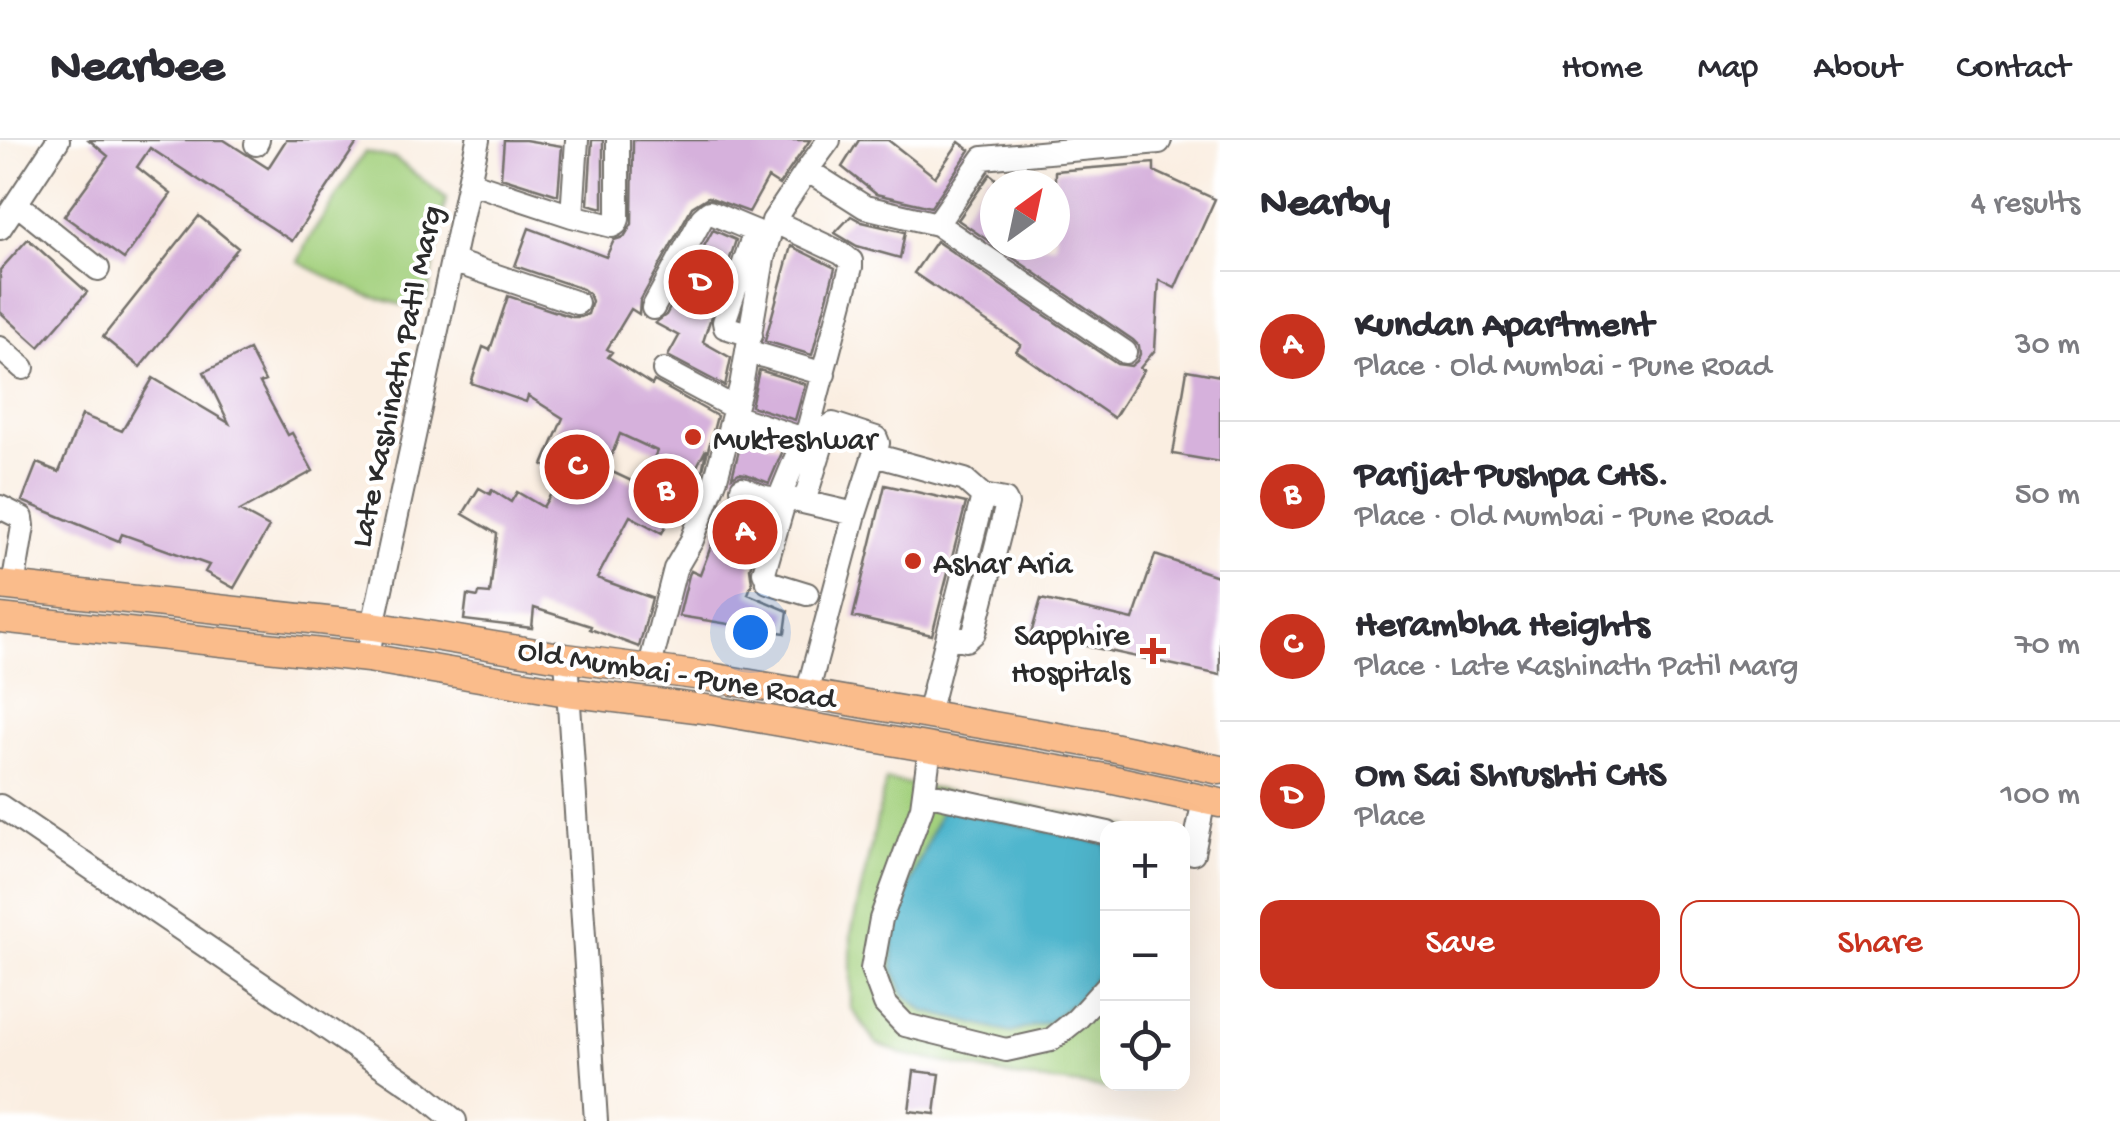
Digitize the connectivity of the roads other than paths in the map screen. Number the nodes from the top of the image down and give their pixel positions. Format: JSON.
{"nodes":[{"id":1,"x":58,"y":140,"type":"edge"},
{"id":2,"x":577,"y":140,"type":"edge"},
{"id":3,"x":618,"y":140,"type":"edge"},
{"id":4,"x":829,"y":140,"type":"edge"},
{"id":5,"x":1160,"y":140,"type":"edge"},
{"id":6,"x":474,"y":142,"type":"edge"},
{"id":7,"x":807,"y":170,"type":"junction"},
{"id":8,"x":469,"y":182,"type":"junction"},
{"id":9,"x":18,"y":204,"type":"junction"},
{"id":10,"x":572,"y":216,"type":"junction"},
{"id":11,"x":936,"y":224,"type":"junction"},
{"id":12,"x":0,"y":228,"type":"edge"},
{"id":13,"x":766,"y":230,"type":"junction"},
{"id":14,"x":452,"y":261,"type":"junction"},
{"id":15,"x":98,"y":269,"type":"dead end"},
{"id":16,"x":577,"y":303,"type":"dead end"},
{"id":17,"x":653,"y":308,"type":"dead end"},
{"id":18,"x":749,"y":343,"type":"junction"},
{"id":19,"x":0,"y":348,"type":"edge"},
{"id":20,"x":1125,"y":352,"type":"dead end"},
{"id":21,"x":23,"y":368,"type":"dead end"},
{"id":22,"x":664,"y":370,"type":"dead end"},
{"id":23,"x":824,"y":374,"type":"junction"},
{"id":24,"x":734,"y":412,"type":"junction"},
{"id":25,"x":804,"y":439,"type":"junction"},
{"id":26,"x":874,"y":456,"type":"junction"},
{"id":27,"x":742,"y":488,"type":"dead end"},
{"id":28,"x":804,"y":502,"type":"junction"},
{"id":29,"x":0,"y":507,"type":"edge"},
{"id":30,"x":855,"y":514,"type":"junction"},
{"id":31,"x":7,"y":586,"type":"edge"},
{"id":32,"x":807,"y":594,"type":"dead end"},
{"id":33,"x":0,"y":618,"type":"edge"},
{"id":34,"x":373,"y":626,"type":"junction"},
{"id":35,"x":368,"y":658,"type":"junction"},
{"id":36,"x":566,"y":658,"type":"junction"},
{"id":37,"x":649,"y":670,"type":"junction"},
{"id":38,"x":567,"y":692,"type":"junction"},
{"id":39,"x":808,"y":694,"type":"junction"},
{"id":40,"x":928,"y":714,"type":"junction"},
{"id":41,"x":930,"y":748,"type":"junction"},
{"id":42,"x":1220,"y":770,"type":"edge"},
{"id":43,"x":925,"y":792,"type":"junction"},
{"id":44,"x":1212,"y":802,"type":"edge"},
{"id":45,"x":0,"y":806,"type":"edge"},
{"id":46,"x":1100,"y":831,"type":"edge"},
{"id":47,"x":1190,"y":849,"type":"edge"},
{"id":48,"x":1100,"y":993,"type":"edge"},
{"id":49,"x":455,"y":1121,"type":"edge"},
{"id":50,"x":596,"y":1121,"type":"edge"}],
"edges":[{"from":1,"to":9,"type":"street"},
{"from":2,"to":10,"type":"street"},
{"from":3,"to":10,"type":"street"},
{"from":4,"to":7,"type":"street"},
{"from":5,"to":11,"type":"street"},
{"from":6,"to":8,"type":"street","name":"Late Kashinath Patil Marg"},
{"from":7,"to":11,"type":"street"},
{"from":7,"to":13,"type":"street"},
{"from":8,"to":10,"type":"street"},
{"from":8,"to":14,"type":"street","name":"Late Kashinath Patil Marg"},
{"from":9,"to":12,"type":"street"},
{"from":9,"to":15,"type":"street"},
{"from":11,"to":20,"type":"street"},
{"from":13,"to":17,"type":"street"},
{"from":13,"to":18,"type":"street"},
{"from":13,"to":23,"type":"street"},
{"from":14,"to":16,"type":"street"},
{"from":14,"to":34,"type":"street","name":"Late Kashinath Patil Marg"},
{"from":18,"to":23,"type":"street"},
{"from":18,"to":24,"type":"street"},
{"from":19,"to":21,"type":"street"},
{"from":22,"to":24,"type":"street"},
{"from":23,"to":25,"type":"street"},
{"from":24,"to":25,"type":"street"},
{"from":24,"to":37,"type":"street"},
{"from":25,"to":27,"type":"street"},
{"from":26,"to":28,"type":"street"},
{"from":26,"to":30,"type":"street"},
{"from":26,"to":40,"type":"street"},
{"from":28,"to":30,"type":"street"},
{"from":28,"to":32,"type":"street"},
{"from":29,"to":31,"type":"street"},
{"from":30,"to":39,"type":"street"},
{"from":31,"to":34,"type":"main road","name":"Old Mumbai - Pune Road"},
{"from":33,"to":35,"type":"main road","name":"Old Mumbai - Pune Road"},
{"from":34,"to":35,"type":"street","name":"Late Kashinath Patil Marg"},
{"from":34,"to":36,"type":"main road","name":"Old Mumbai - Pune Road"},
{"from":35,"to":38,"type":"main road","name":"Old Mumbai - Pune Road"},
{"from":36,"to":37,"type":"main road","name":"Old Mumbai - Pune Road"},
{"from":36,"to":38,"type":"street"},
{"from":37,"to":39,"type":"main road","name":"Old Mumbai - Pune Road"},
{"from":38,"to":41,"type":"main road","name":"Old Mumbai - Pune Road"},
{"from":38,"to":50,"type":"street"},
{"from":39,"to":40,"type":"main road","name":"Old Mumbai - Pune Road"},
{"from":40,"to":42,"type":"main road","name":"Old Mumbai - Pune Road"},
{"from":41,"to":43,"type":"street"},
{"from":41,"to":44,"type":"main road","name":"Old Mumbai - Pune Road"},
{"from":43,"to":46,"type":"street"},
{"from":43,"to":48,"type":"street"},
{"from":44,"to":47,"type":"street"},
{"from":45,"to":49,"type":"street"}]}
